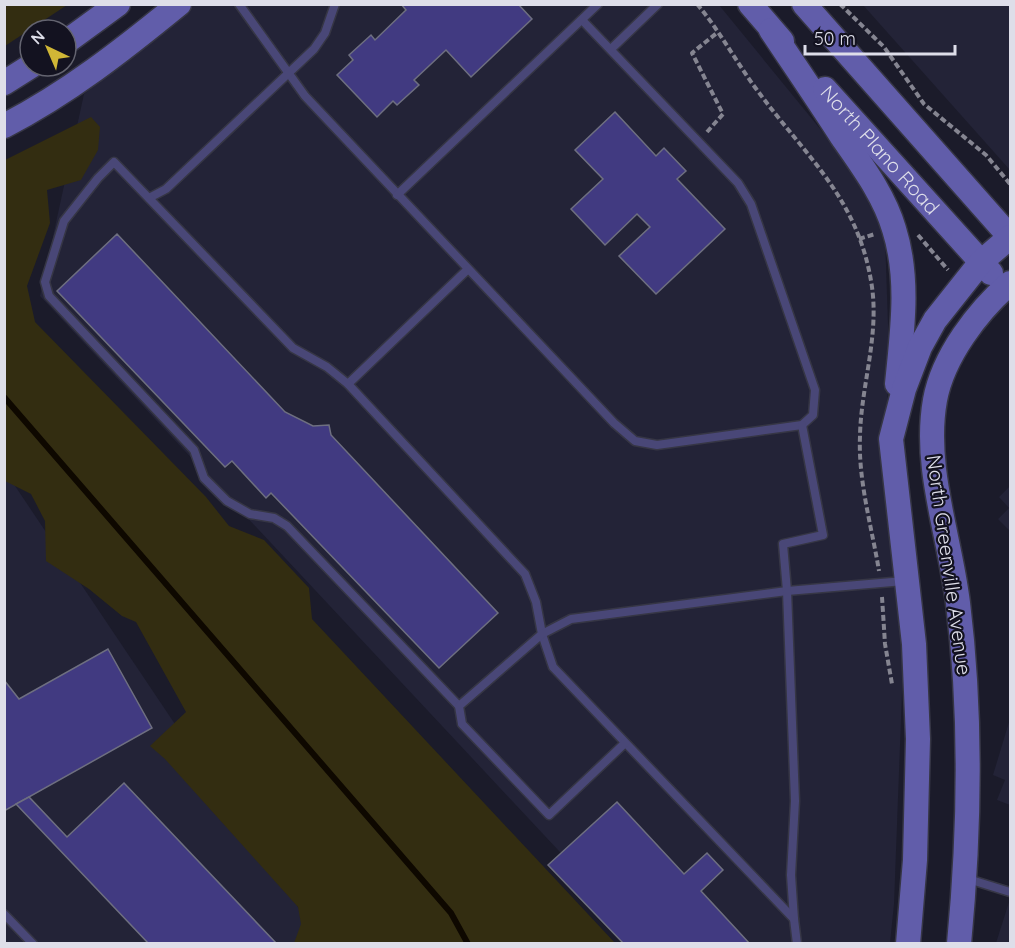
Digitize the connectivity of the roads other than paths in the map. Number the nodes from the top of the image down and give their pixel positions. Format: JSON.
{"nodes":[{"id":1,"x":118,"y":4,"type":"edge"},
{"id":2,"x":179,"y":4,"type":"edge"},
{"id":3,"x":239,"y":4,"type":"edge"},
{"id":4,"x":335,"y":4,"type":"edge"},
{"id":5,"x":598,"y":4,"type":"edge"},
{"id":6,"x":658,"y":4,"type":"edge"},
{"id":7,"x":750,"y":4,"type":"edge"},
{"id":8,"x":804,"y":4,"type":"edge"},
{"id":9,"x":582,"y":20,"type":"junction"},
{"id":10,"x":771,"y":30,"type":"junction"},
{"id":11,"x":78,"y":33,"type":"edge"},
{"id":12,"x":611,"y":49,"type":"junction"},
{"id":13,"x":289,"y":72,"type":"junction"},
{"id":14,"x":18,"y":74,"type":"edge"},
{"id":15,"x":4,"y":83,"type":"edge"},
{"id":16,"x":4,"y":126,"type":"edge"},
{"id":17,"x":397,"y":195,"type":"junction"},
{"id":18,"x":148,"y":198,"type":"junction"},
{"id":19,"x":1011,"y":237,"type":"edge"},
{"id":20,"x":981,"y":262,"type":"junction"},
{"id":21,"x":467,"y":270,"type":"junction"},
{"id":22,"x":1008,"y":289,"type":"edge"},
{"id":23,"x":348,"y":384,"type":"junction"},
{"id":24,"x":802,"y":425,"type":"junction"},
{"id":25,"x":891,"y":439,"type":"junction"},
{"id":26,"x":907,"y":581,"type":"junction"},
{"id":27,"x":787,"y":591,"type":"junction"},
{"id":28,"x":542,"y":634,"type":"junction"},
{"id":29,"x":459,"y":706,"type":"junction"},
{"id":30,"x":625,"y":743,"type":"junction"},
{"id":31,"x":965,"y":878,"type":"junction"},
{"id":32,"x":1011,"y":892,"type":"edge"},
{"id":33,"x":4,"y":914,"type":"edge"},
{"id":34,"x":794,"y":919,"type":"junction"},
{"id":35,"x":33,"y":944,"type":"edge"},
{"id":36,"x":797,"y":944,"type":"edge"},
{"id":37,"x":908,"y":944,"type":"edge"},
{"id":38,"x":959,"y":944,"type":"edge"}],
"edges":[{"from":1,"to":11,"type":"main road"},
{"from":2,"to":16,"type":"main road"},
{"from":3,"to":13,"type":"lane"},
{"from":4,"to":13,"type":"lane"},
{"from":5,"to":9,"type":"lane"},
{"from":6,"to":12,"type":"lane"},
{"from":7,"to":10,"type":"main road","name":"North Plano Road"},
{"from":8,"to":19,"type":"main road","name":"North Plano Road"},
{"from":9,"to":12,"type":"lane"},
{"from":9,"to":17,"type":"lane"},
{"from":10,"to":20,"type":"main road","name":"North Plano Road"},
{"from":10,"to":25,"type":"main road"},
{"from":12,"to":24,"type":"lane"},
{"from":13,"to":17,"type":"lane"},
{"from":13,"to":18,"type":"lane"},
{"from":14,"to":15,"type":"main road"},
{"from":17,"to":21,"type":"lane"},
{"from":18,"to":23,"type":"lane"},
{"from":18,"to":29,"type":"lane"},
{"from":19,"to":20,"type":"main road"},
{"from":20,"to":22,"type":"main road","name":"North Plano Road"},
{"from":20,"to":25,"type":"main road"},
{"from":21,"to":23,"type":"lane"},
{"from":21,"to":24,"type":"lane"},
{"from":22,"to":31,"type":"main road","name":"North Greenville Avenue"},
{"from":23,"to":28,"type":"lane"},
{"from":24,"to":27,"type":"lane"},
{"from":25,"to":26,"type":"main road"},
{"from":26,"to":27,"type":"lane"},
{"from":26,"to":37,"type":"main road"},
{"from":27,"to":28,"type":"lane"},
{"from":27,"to":34,"type":"lane"},
{"from":28,"to":29,"type":"lane"},
{"from":28,"to":30,"type":"lane"},
{"from":29,"to":30,"type":"lane"},
{"from":30,"to":34,"type":"lane"},
{"from":31,"to":32,"type":"lane"},
{"from":31,"to":38,"type":"main road","name":"North Greenville Avenue"},
{"from":33,"to":35,"type":"lane"},
{"from":34,"to":36,"type":"lane"}]}
